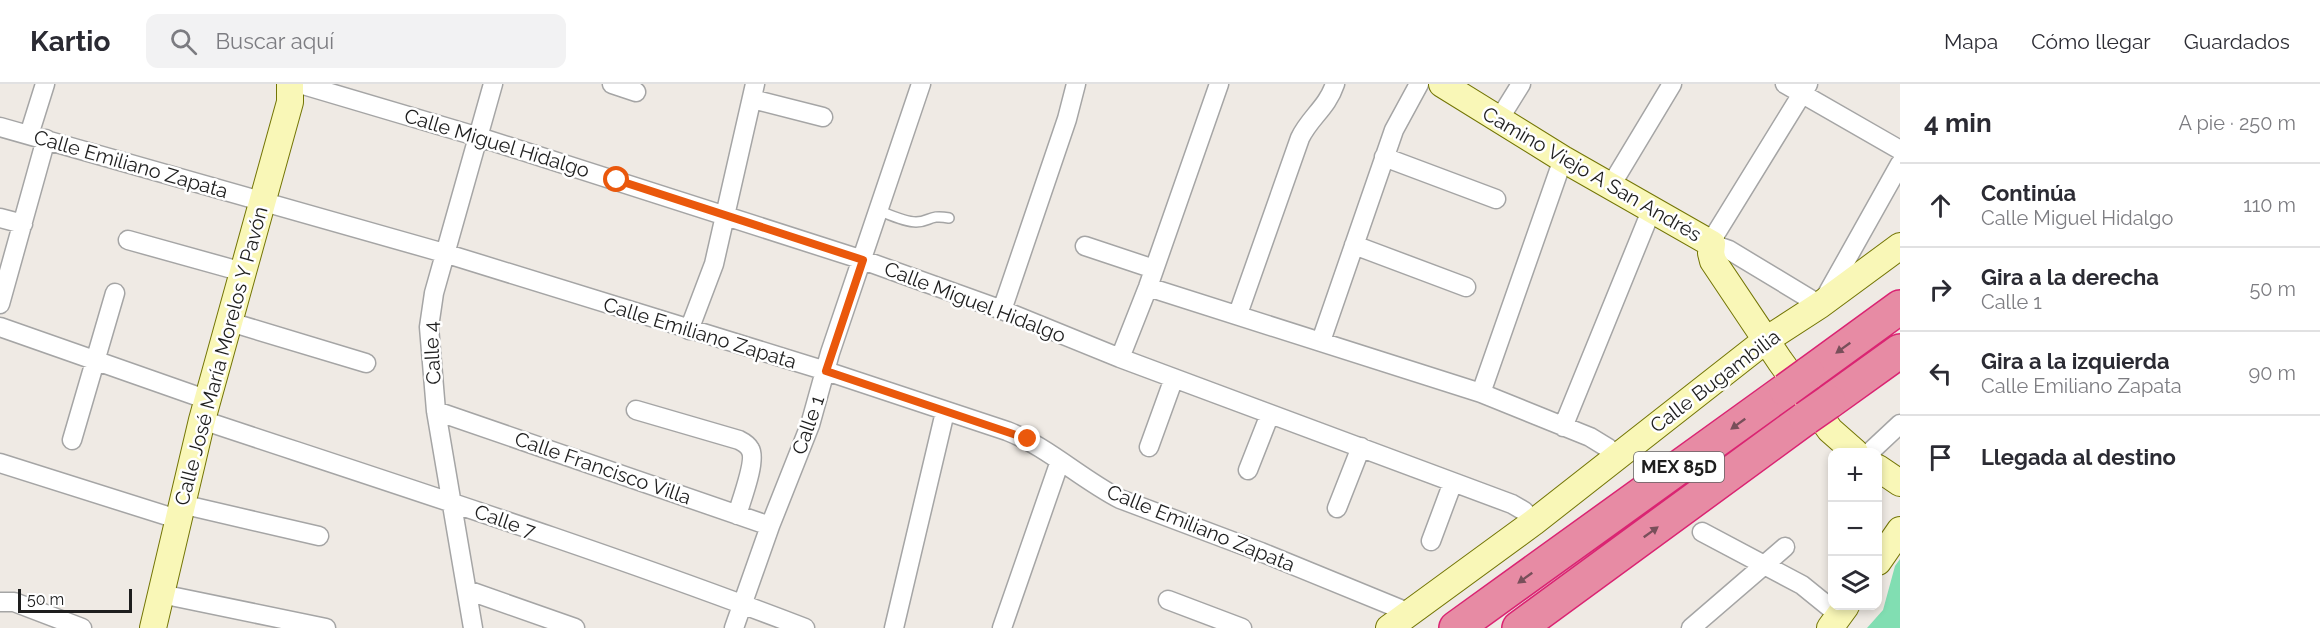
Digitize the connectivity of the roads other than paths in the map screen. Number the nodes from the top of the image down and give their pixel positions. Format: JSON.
{"nodes":[{"id":1,"x":45,"y":84,"type":"edge"},
{"id":2,"x":290,"y":84,"type":"edge"},
{"id":3,"x":300,"y":84,"type":"edge"},
{"id":4,"x":493,"y":84,"type":"edge"},
{"id":5,"x":612,"y":84,"type":"edge"},
{"id":6,"x":921,"y":84,"type":"edge"},
{"id":7,"x":1076,"y":84,"type":"edge"},
{"id":8,"x":1219,"y":84,"type":"edge"},
{"id":9,"x":1335,"y":84,"type":"edge"},
{"id":10,"x":1419,"y":84,"type":"edge"},
{"id":11,"x":1442,"y":84,"type":"edge"},
{"id":12,"x":1521,"y":84,"type":"edge"},
{"id":13,"x":1672,"y":84,"type":"edge"},
{"id":14,"x":1785,"y":84,"type":"edge"},
{"id":15,"x":1805,"y":89,"type":"edge"},
{"id":16,"x":636,"y":92,"type":"dead end"},
{"id":17,"x":753,"y":92,"type":"edge"},
{"id":18,"x":823,"y":117,"type":"dead end"},
{"id":19,"x":1498,"y":121,"type":"junction"},
{"id":20,"x":0,"y":127,"type":"edge"},
{"id":21,"x":38,"y":137,"type":"junction"},
{"id":22,"x":479,"y":137,"type":"junction"},
{"id":23,"x":1900,"y":150,"type":"edge"},
{"id":24,"x":1384,"y":157,"type":"junction"},
{"id":25,"x":1563,"y":159,"type":"junction"},
{"id":26,"x":1900,"y":164,"type":"edge"},
{"id":27,"x":1610,"y":187,"type":"junction"},
{"id":28,"x":1496,"y":199,"type":"dead end"},
{"id":29,"x":262,"y":201,"type":"junction"},
{"id":30,"x":879,"y":211,"type":"junction"},
{"id":31,"x":1652,"y":212,"type":"junction"},
{"id":32,"x":726,"y":216,"type":"junction"},
{"id":33,"x":0,"y":218,"type":"edge"},
{"id":34,"x":948,"y":218,"type":"dead end"},
{"id":35,"x":23,"y":224,"type":"junction"},
{"id":36,"x":128,"y":240,"type":"dead end"},
{"id":37,"x":1711,"y":244,"type":"junction"},
{"id":38,"x":1354,"y":245,"type":"junction"},
{"id":39,"x":1085,"y":246,"type":"dead end"},
{"id":40,"x":1900,"y":246,"type":"edge"},
{"id":41,"x":444,"y":253,"type":"junction"},
{"id":42,"x":863,"y":260,"type":"junction"},
{"id":43,"x":1154,"y":269,"type":"junction"},
{"id":44,"x":243,"y":272,"type":"junction"},
{"id":45,"x":1148,"y":287,"type":"junction"},
{"id":46,"x":1466,"y":287,"type":"dead end"},
{"id":47,"x":115,"y":293,"type":"dead end"},
{"id":48,"x":0,"y":304,"type":"edge"},
{"id":49,"x":1821,"y":304,"type":"junction"},
{"id":50,"x":1900,"y":307,"type":"edge"},
{"id":51,"x":1002,"y":310,"type":"junction"},
{"id":52,"x":1238,"y":314,"type":"junction"},
{"id":53,"x":230,"y":322,"type":"junction"},
{"id":54,"x":0,"y":327,"type":"edge"},
{"id":55,"x":689,"y":330,"type":"junction"},
{"id":56,"x":1766,"y":340,"type":"junction"},
{"id":57,"x":1321,"y":341,"type":"junction"},
{"id":58,"x":1900,"y":351,"type":"edge"},
{"id":59,"x":1120,"y":358,"type":"junction"},
{"id":60,"x":96,"y":360,"type":"junction"},
{"id":61,"x":366,"y":363,"type":"dead end"},
{"id":62,"x":826,"y":371,"type":"junction"},
{"id":63,"x":1174,"y":378,"type":"junction"},
{"id":64,"x":1481,"y":393,"type":"junction"},
{"id":65,"x":205,"y":410,"type":"junction"},
{"id":66,"x":636,"y":410,"type":"dead end"},
{"id":67,"x":436,"y":411,"type":"junction"},
{"id":68,"x":945,"y":412,"type":"junction"},
{"id":69,"x":1270,"y":414,"type":"junction"},
{"id":70,"x":1900,"y":424,"type":"edge"},
{"id":71,"x":1563,"y":427,"type":"junction"},
{"id":72,"x":72,"y":441,"type":"dead end"},
{"id":73,"x":1149,"y":447,"type":"dead end"},
{"id":74,"x":1361,"y":447,"type":"junction"},
{"id":75,"x":1849,"y":448,"type":"edge"},
{"id":76,"x":1875,"y":448,"type":"edge"},
{"id":77,"x":1616,"y":457,"type":"junction"},
{"id":78,"x":1060,"y":460,"type":"junction"},
{"id":79,"x":0,"y":463,"type":"edge"},
{"id":80,"x":1248,"y":470,"type":"dead end"},
{"id":81,"x":1882,"y":471,"type":"edge"},
{"id":82,"x":1453,"y":482,"type":"junction"},
{"id":83,"x":1900,"y":483,"type":"edge"},
{"id":84,"x":453,"y":503,"type":"junction"},
{"id":85,"x":1337,"y":508,"type":"dead end"},
{"id":86,"x":179,"y":512,"type":"junction"},
{"id":87,"x":737,"y":514,"type":"junction"},
{"id":88,"x":1534,"y":522,"type":"junction"},
{"id":89,"x":770,"y":526,"type":"junction"},
{"id":90,"x":1900,"y":530,"type":"edge"},
{"id":91,"x":1702,"y":532,"type":"dead end"},
{"id":92,"x":319,"y":536,"type":"dead end"},
{"id":93,"x":1431,"y":541,"type":"dead end"},
{"id":94,"x":1785,"y":547,"type":"dead end"},
{"id":95,"x":1882,"y":556,"type":"edge"},
{"id":96,"x":1764,"y":566,"type":"junction"},
{"id":97,"x":467,"y":590,"type":"junction"},
{"id":98,"x":161,"y":594,"type":"junction"},
{"id":99,"x":1168,"y":600,"type":"dead end"},
{"id":100,"x":0,"y":601,"type":"edge"},
{"id":101,"x":742,"y":604,"type":"junction"},
{"id":102,"x":1410,"y":614,"type":"junction"},
{"id":103,"x":1839,"y":616,"type":"edge"},
{"id":104,"x":82,"y":628,"type":"edge"},
{"id":105,"x":153,"y":628,"type":"edge"},
{"id":106,"x":326,"y":628,"type":"edge"},
{"id":107,"x":473,"y":628,"type":"edge"},
{"id":108,"x":575,"y":628,"type":"edge"},
{"id":109,"x":734,"y":628,"type":"edge"},
{"id":110,"x":805,"y":628,"type":"edge"},
{"id":111,"x":894,"y":628,"type":"edge"},
{"id":112,"x":1002,"y":628,"type":"edge"},
{"id":113,"x":1242,"y":628,"type":"edge"},
{"id":114,"x":1389,"y":628,"type":"edge"},
{"id":115,"x":1456,"y":628,"type":"edge"},
{"id":116,"x":1519,"y":628,"type":"edge"},
{"id":117,"x":1691,"y":628,"type":"edge"}],
"edges":[{"from":1,"to":21,"type":"street"},
{"from":2,"to":29,"type":"street","name":"Calle José María Morelos Y Pavón"},
{"from":3,"to":22,"type":"street","name":"Calle Miguel Hidalgo"},
{"from":4,"to":22,"type":"street","name":"Calle 4"},
{"from":5,"to":16,"type":"street"},
{"from":6,"to":30,"type":"street","name":"Calle 1"},
{"from":7,"to":51,"type":"street"},
{"from":8,"to":43,"type":"street"},
{"from":9,"to":52,"type":"street"},
{"from":10,"to":24,"type":"street"},
{"from":11,"to":19,"type":"street","name":"Camino Viejo A San Andrés"},
{"from":12,"to":19,"type":"street"},
{"from":13,"to":27,"type":"street"},
{"from":14,"to":15,"type":"street"},
{"from":15,"to":23,"type":"street"},
{"from":15,"to":37,"type":"street"},
{"from":17,"to":18,"type":"street"},
{"from":17,"to":32,"type":"street"},
{"from":19,"to":25,"type":"street","name":"Camino Viejo A San Andrés"},
{"from":20,"to":21,"type":"street","name":"Calle Emiliano Zapata"},
{"from":21,"to":29,"type":"street","name":"Calle Emiliano Zapata"},
{"from":21,"to":35,"type":"street"},
{"from":22,"to":32,"type":"street","name":"Calle Miguel Hidalgo"},
{"from":22,"to":41,"type":"street","name":"Calle 4"},
{"from":24,"to":28,"type":"street"},
{"from":24,"to":38,"type":"street"},
{"from":25,"to":27,"type":"street","name":"Camino Viejo A San Andrés"},
{"from":25,"to":64,"type":"street"},
{"from":26,"to":49,"type":"street"},
{"from":27,"to":31,"type":"street","name":"Camino Viejo A San Andrés"},
{"from":29,"to":41,"type":"street","name":"Calle Emiliano Zapata"},
{"from":29,"to":44,"type":"street","name":"Calle José María Morelos Y Pavón"},
{"from":30,"to":34,"type":"lane"},
{"from":30,"to":42,"type":"street","name":"Calle 1"},
{"from":31,"to":37,"type":"street","name":"Camino Viejo A San Andrés"},
{"from":31,"to":71,"type":"street"},
{"from":32,"to":42,"type":"street","name":"Calle Miguel Hidalgo"},
{"from":32,"to":55,"type":"street"},
{"from":33,"to":35,"type":"street"},
{"from":35,"to":48,"type":"street"},
{"from":36,"to":44,"type":"street"},
{"from":37,"to":49,"type":"street","name":"Camino Viejo A San Andrés"},
{"from":37,"to":56,"type":"street","name":"Camino Viejo A San Andrés"},
{"from":38,"to":46,"type":"street"},
{"from":38,"to":57,"type":"street"},
{"from":39,"to":43,"type":"street"},
{"from":40,"to":49,"type":"street","name":"Calle Bugambilia"},
{"from":41,"to":55,"type":"street","name":"Calle Emiliano Zapata"},
{"from":41,"to":67,"type":"street","name":"Calle 4"},
{"from":42,"to":51,"type":"street","name":"Calle Miguel Hidalgo"},
{"from":42,"to":62,"type":"street","name":"Calle 1"},
{"from":43,"to":45,"type":"street"},
{"from":44,"to":53,"type":"street","name":"Calle José María Morelos Y Pavón"},
{"from":45,"to":52,"type":"street"},
{"from":45,"to":59,"type":"street"},
{"from":47,"to":60,"type":"street"},
{"from":49,"to":56,"type":"street","name":"Calle Bugambilia"},
{"from":50,"to":115,"type":"highway","number":"MEX 85D","one_way":true},
{"from":51,"to":59,"type":"street","name":"Calle Miguel Hidalgo"},
{"from":52,"to":57,"type":"street"},
{"from":53,"to":61,"type":"street"},
{"from":53,"to":65,"type":"street","name":"Calle José María Morelos Y Pavón"},
{"from":54,"to":60,"type":"street","name":"Calle 7"},
{"from":55,"to":62,"type":"street","name":"Calle Emiliano Zapata"},
{"from":56,"to":75,"type":"street","name":"Camino Viejo A San Andrés"},
{"from":56,"to":77,"type":"street","name":"Calle Bugambilia"},
{"from":57,"to":64,"type":"street"},
{"from":116,"to":58,"type":"highway","number":"MEX 85D","one_way":true},
{"from":59,"to":63,"type":"street","name":"Calle Miguel Hidalgo"},
{"from":60,"to":65,"type":"street","name":"Calle 7"},
{"from":60,"to":72,"type":"street"},
{"from":62,"to":68,"type":"street","name":"Calle Emiliano Zapata"},
{"from":62,"to":89,"type":"street","name":"Calle 1"},
{"from":63,"to":69,"type":"street","name":"Calle Miguel Hidalgo"},
{"from":63,"to":73,"type":"street"},
{"from":64,"to":71,"type":"street"},
{"from":65,"to":84,"type":"street","name":"Calle 7"},
{"from":65,"to":86,"type":"street","name":"Calle José María Morelos Y Pavón"},
{"from":66,"to":87,"type":"street"},
{"from":67,"to":84,"type":"street","name":"Calle 4"},
{"from":67,"to":87,"type":"street","name":"Calle Francisco Villa"},
{"from":68,"to":78,"type":"street","name":"Calle Emiliano Zapata"},
{"from":68,"to":111,"type":"street"},
{"from":69,"to":74,"type":"street","name":"Calle Miguel Hidalgo"},
{"from":69,"to":80,"type":"street"},
{"from":70,"to":76,"type":"street"},
{"from":71,"to":77,"type":"street"},
{"from":74,"to":82,"type":"street","name":"Calle Miguel Hidalgo"},
{"from":74,"to":85,"type":"street"},
{"from":77,"to":88,"type":"street","name":"Calle Bugambilia"},
{"from":78,"to":102,"type":"street","name":"Calle Emiliano Zapata"},
{"from":78,"to":112,"type":"street"},
{"from":79,"to":86,"type":"street"},
{"from":81,"to":83,"type":"street"},
{"from":82,"to":88,"type":"street","name":"Calle Miguel Hidalgo"},
{"from":82,"to":93,"type":"street"},
{"from":84,"to":97,"type":"street","name":"Calle 4"},
{"from":84,"to":101,"type":"street","name":"Calle 7"},
{"from":86,"to":92,"type":"street"},
{"from":86,"to":98,"type":"street","name":"Calle José María Morelos Y Pavón"},
{"from":87,"to":89,"type":"street","name":"Calle Francisco Villa"},
{"from":88,"to":102,"type":"street","name":"Calle Bugambilia"},
{"from":89,"to":101,"type":"street","name":"Calle 1"},
{"from":90,"to":95,"type":"street"},
{"from":91,"to":96,"type":"street"},
{"from":94,"to":96,"type":"street"},
{"from":96,"to":103,"type":"street"},
{"from":96,"to":117,"type":"street"},
{"from":97,"to":107,"type":"street","name":"Calle 4"},
{"from":97,"to":108,"type":"street"},
{"from":98,"to":105,"type":"street","name":"Calle José María Morelos Y Pavón"},
{"from":98,"to":106,"type":"street"},
{"from":99,"to":113,"type":"street"},
{"from":100,"to":104,"type":"street"},
{"from":101,"to":109,"type":"street","name":"Calle 1"},
{"from":101,"to":110,"type":"street","name":"Calle 7"},
{"from":102,"to":114,"type":"street","name":"Calle Bugambilia"}]}
